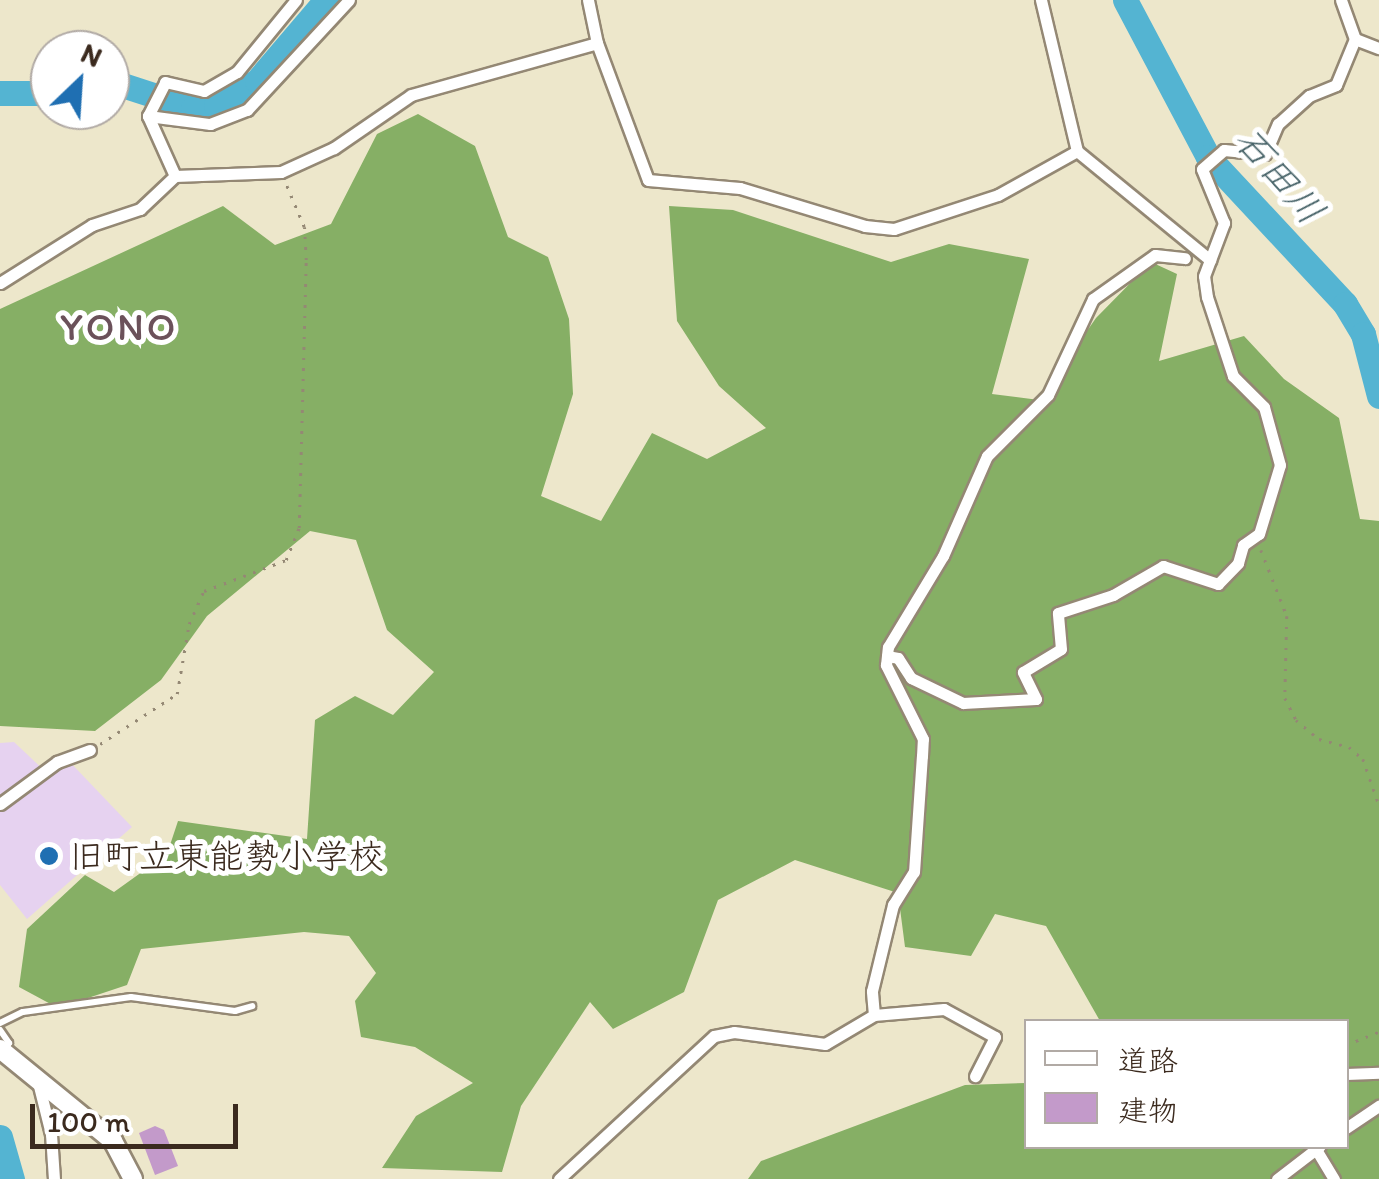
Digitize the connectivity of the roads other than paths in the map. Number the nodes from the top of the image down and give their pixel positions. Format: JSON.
{"nodes":[{"id":1,"x":296,"y":0,"type":"edge"},
{"id":2,"x":348,"y":0,"type":"edge"},
{"id":3,"x":588,"y":0,"type":"edge"},
{"id":4,"x":1041,"y":0,"type":"edge"},
{"id":5,"x":1342,"y":0,"type":"edge"},
{"id":6,"x":1355,"y":39,"type":"junction"},
{"id":7,"x":597,"y":44,"type":"junction"},
{"id":8,"x":1379,"y":48,"type":"edge"},
{"id":9,"x":148,"y":116,"type":"junction"},
{"id":10,"x":1076,"y":151,"type":"junction"},
{"id":11,"x":175,"y":176,"type":"junction"},
{"id":12,"x":1185,"y":258,"type":"dead end"},
{"id":13,"x":1210,"y":260,"type":"junction"},
{"id":14,"x":0,"y":283,"type":"edge"},
{"id":15,"x":887,"y":656,"type":"junction"},
{"id":16,"x":90,"y":750,"type":"road end"},
{"id":17,"x":0,"y":804,"type":"edge"},
{"id":18,"x":252,"y":1006,"type":"dead end"},
{"id":19,"x":874,"y":1015,"type":"junction"},
{"id":20,"x":0,"y":1027,"type":"edge"},
{"id":21,"x":2,"y":1050,"type":"edge"},
{"id":22,"x":1379,"y":1073,"type":"edge"},
{"id":23,"x":1349,"y":1074,"type":"edge"},
{"id":24,"x":974,"y":1076,"type":"dead end"},
{"id":25,"x":37,"y":1078,"type":"junction"},
{"id":26,"x":1379,"y":1106,"type":"edge"},
{"id":27,"x":1349,"y":1126,"type":"edge"},
{"id":28,"x":1315,"y":1149,"type":"edge"},
{"id":29,"x":1317,"y":1149,"type":"edge"},
{"id":30,"x":54,"y":1179,"type":"edge"},
{"id":31,"x":133,"y":1179,"type":"edge"},
{"id":32,"x":559,"y":1179,"type":"edge"},
{"id":33,"x":1277,"y":1179,"type":"edge"},
{"id":34,"x":1334,"y":1179,"type":"edge"}],
"edges":[{"from":1,"to":9,"type":"street"},
{"from":2,"to":9,"type":"street"},
{"from":3,"to":7,"type":"street"},
{"from":4,"to":10,"type":"street"},
{"from":5,"to":6,"type":"street"},
{"from":6,"to":8,"type":"street"},
{"from":6,"to":13,"type":"street"},
{"from":7,"to":10,"type":"street"},
{"from":7,"to":11,"type":"street"},
{"from":9,"to":11,"type":"street"},
{"from":10,"to":13,"type":"street"},
{"from":11,"to":14,"type":"street"},
{"from":12,"to":15,"type":"street"},
{"from":13,"to":15,"type":"street"},
{"from":15,"to":19,"type":"street"},
{"from":16,"to":17,"type":"street"},
{"from":18,"to":20,"type":"lane"},
{"from":19,"to":24,"type":"street"},
{"from":19,"to":32,"type":"street"},
{"from":20,"to":21,"type":"lane"},
{"from":21,"to":25,"type":"main road"},
{"from":22,"to":23,"type":"street"},
{"from":25,"to":30,"type":"street"},
{"from":25,"to":31,"type":"main road"},
{"from":26,"to":27,"type":"street"},
{"from":28,"to":33,"type":"street"},
{"from":29,"to":34,"type":"street"}]}
